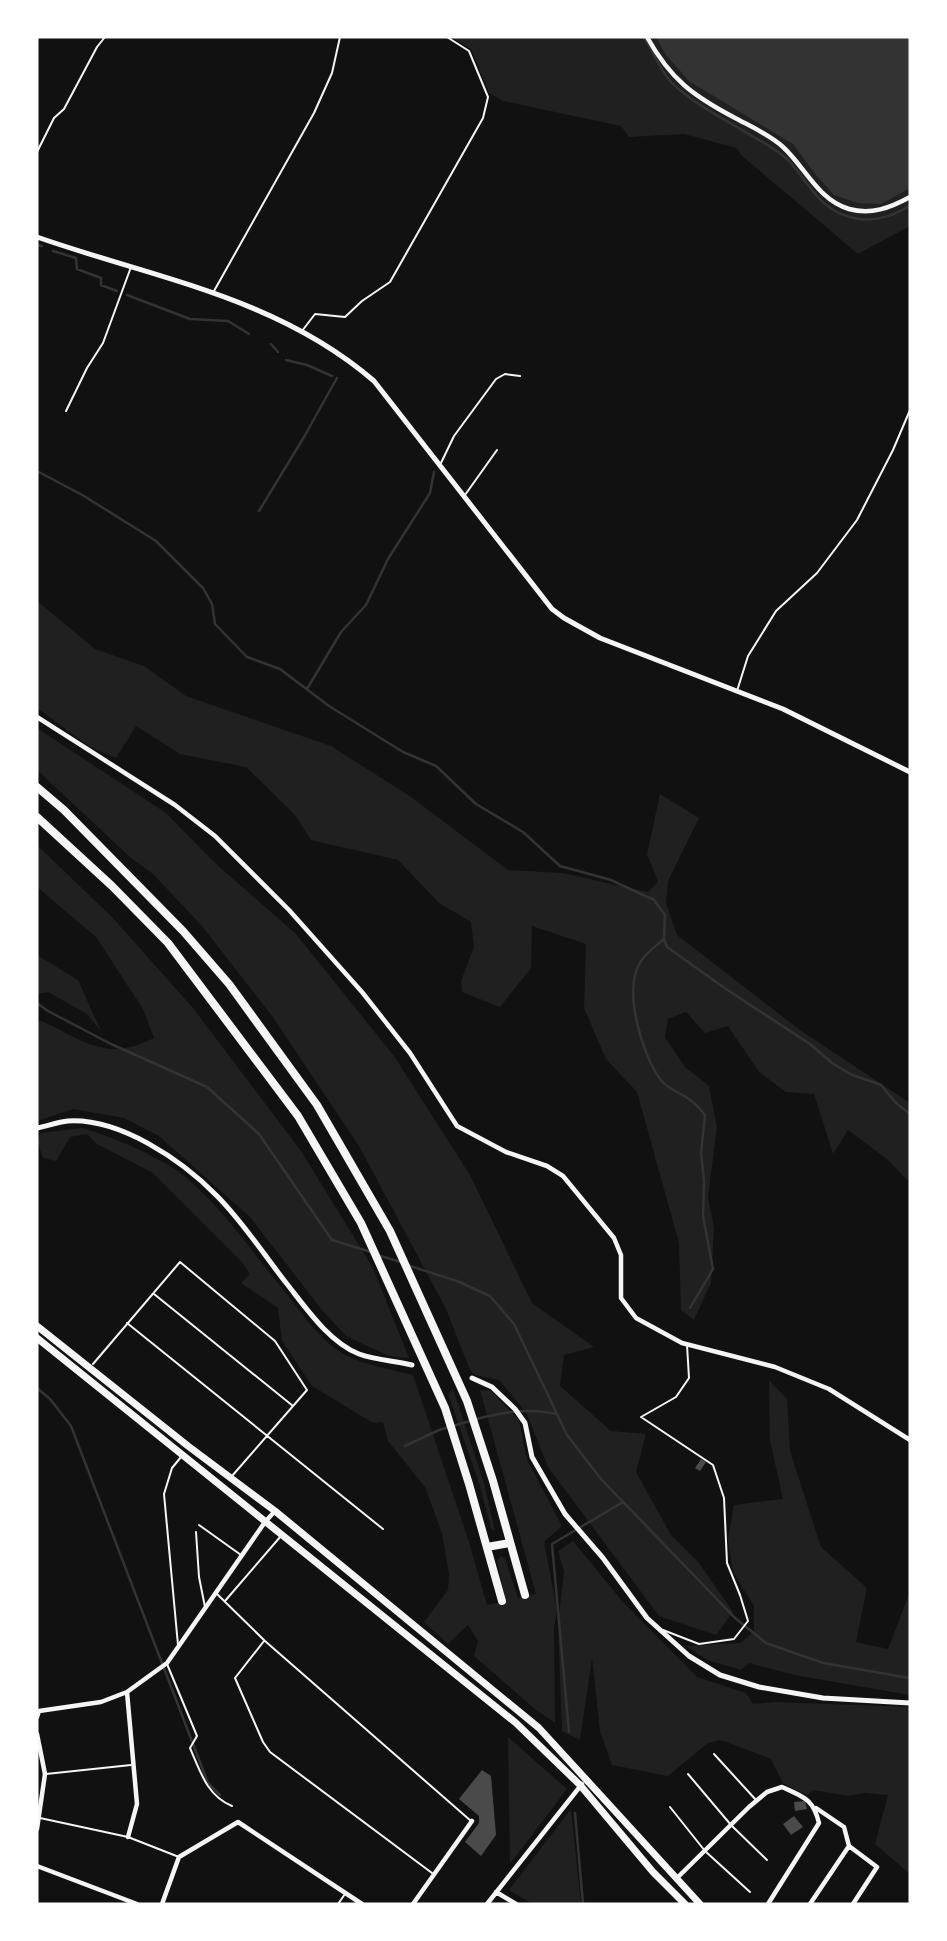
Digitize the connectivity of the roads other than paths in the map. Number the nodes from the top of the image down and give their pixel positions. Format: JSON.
{"nodes":[{"id":1,"x":105,"y":37,"type":"edge"},
{"id":2,"x":340,"y":37,"type":"edge"},
{"id":3,"x":447,"y":37,"type":"edge"},
{"id":4,"x":647,"y":37,"type":"edge"},
{"id":5,"x":37,"y":152,"type":"edge"},
{"id":6,"x":910,"y":197,"type":"edge"},
{"id":7,"x":37,"y":237,"type":"edge"},
{"id":8,"x":131,"y":266,"type":"junction"},
{"id":9,"x":213,"y":292,"type":"junction"},
{"id":10,"x":302,"y":332,"type":"junction"},
{"id":11,"x":520,"y":376,"type":"dead end"},
{"id":12,"x":910,"y":410,"type":"edge"},
{"id":13,"x":66,"y":411,"type":"dead end"},
{"id":14,"x":497,"y":450,"type":"dead end"},
{"id":15,"x":440,"y":465,"type":"junction"},
{"id":16,"x":465,"y":495,"type":"junction"},
{"id":17,"x":736,"y":692,"type":"junction"},
{"id":18,"x":37,"y":717,"type":"edge"},
{"id":19,"x":910,"y":772,"type":"edge"},
{"id":20,"x":37,"y":787,"type":"edge"},
{"id":21,"x":37,"y":817,"type":"edge"},
{"id":22,"x":37,"y":1129,"type":"edge"},
{"id":23,"x":153,"y":1293,"type":"junction"},
{"id":24,"x":127,"y":1324,"type":"junction"},
{"id":25,"x":37,"y":1326,"type":"edge"},
{"id":26,"x":37,"y":1338,"type":"edge"},
{"id":27,"x":687,"y":1344,"type":"junction"},
{"id":28,"x":412,"y":1364,"type":"dead end"},
{"id":29,"x":90,"y":1368,"type":"junction"},
{"id":30,"x":83,"y":1375,"type":"junction"},
{"id":31,"x":472,"y":1378,"type":"dead end"},
{"id":32,"x":293,"y":1406,"type":"junction"},
{"id":33,"x":267,"y":1436,"type":"junction"},
{"id":34,"x":910,"y":1440,"type":"edge"},
{"id":35,"x":188,"y":1446,"type":"junction"},
{"id":36,"x":182,"y":1455,"type":"junction"},
{"id":37,"x":230,"y":1478,"type":"junction"},
{"id":38,"x":275,"y":1511,"type":"junction"},
{"id":39,"x":265,"y":1522,"type":"junction"},
{"id":40,"x":199,"y":1525,"type":"dead end"},
{"id":41,"x":383,"y":1529,"type":"dead end"},
{"id":42,"x":196,"y":1532,"type":"dead end"},
{"id":43,"x":281,"y":1536,"type":"junction"},
{"id":44,"x":510,"y":1543,"type":"junction"},
{"id":45,"x":487,"y":1548,"type":"junction"},
{"id":46,"x":242,"y":1556,"type":"junction"},
{"id":47,"x":216,"y":1593,"type":"junction"},
{"id":48,"x":525,"y":1595,"type":"dead end"},
{"id":49,"x":502,"y":1601,"type":"dead end"},
{"id":50,"x":224,"y":1602,"type":"junction"},
{"id":51,"x":205,"y":1609,"type":"junction"},
{"id":52,"x":659,"y":1628,"type":"junction"},
{"id":53,"x":264,"y":1640,"type":"junction"},
{"id":54,"x":178,"y":1647,"type":"junction"},
{"id":55,"x":166,"y":1664,"type":"junction"},
{"id":56,"x":127,"y":1692,"type":"junction"},
{"id":57,"x":910,"y":1703,"type":"edge"},
{"id":58,"x":37,"y":1717,"type":"edge"},
{"id":59,"x":37,"y":1734,"type":"edge"},
{"id":60,"x":714,"y":1754,"type":"dead end"},
{"id":61,"x":134,"y":1765,"type":"junction"},
{"id":62,"x":45,"y":1774,"type":"junction"},
{"id":63,"x":688,"y":1774,"type":"dead end"},
{"id":64,"x":587,"y":1779,"type":"junction"},
{"id":65,"x":580,"y":1786,"type":"junction"},
{"id":66,"x":756,"y":1801,"type":"junction"},
{"id":67,"x":232,"y":1806,"type":"dead end"},
{"id":68,"x":670,"y":1807,"type":"dead end"},
{"id":69,"x":815,"y":1808,"type":"junction"},
{"id":70,"x":39,"y":1817,"type":"junction"},
{"id":71,"x":472,"y":1821,"type":"joint"},
{"id":72,"x":731,"y":1825,"type":"junction"},
{"id":73,"x":37,"y":1829,"type":"edge"},
{"id":74,"x":128,"y":1837,"type":"junction"},
{"id":75,"x":849,"y":1846,"type":"junction"},
{"id":76,"x":705,"y":1851,"type":"junction"},
{"id":77,"x":179,"y":1857,"type":"junction"},
{"id":78,"x":767,"y":1860,"type":"dead end"},
{"id":79,"x":37,"y":1867,"type":"edge"},
{"id":80,"x":434,"y":1874,"type":"junction"},
{"id":81,"x":676,"y":1879,"type":"junction"},
{"id":82,"x":496,"y":1892,"type":"junction"},
{"id":83,"x":750,"y":1892,"type":"dead end"},
{"id":84,"x":345,"y":1893,"type":"junction"},
{"id":85,"x":137,"y":1904,"type":"edge"},
{"id":86,"x":162,"y":1904,"type":"edge"},
{"id":87,"x":338,"y":1904,"type":"edge"},
{"id":88,"x":362,"y":1904,"type":"edge"},
{"id":89,"x":413,"y":1904,"type":"edge"},
{"id":90,"x":487,"y":1904,"type":"edge"},
{"id":91,"x":516,"y":1904,"type":"edge"},
{"id":92,"x":685,"y":1904,"type":"edge"},
{"id":93,"x":700,"y":1904,"type":"edge"},
{"id":94,"x":768,"y":1904,"type":"edge"},
{"id":95,"x":810,"y":1904,"type":"edge"},
{"id":96,"x":853,"y":1904,"type":"edge"}],
"edges":[{"from":1,"to":5,"type":"lane"},
{"from":2,"to":9,"type":"lane"},
{"from":3,"to":10,"type":"lane"},
{"from":4,"to":6,"type":"street"},
{"from":7,"to":8,"type":"street"},
{"from":8,"to":9,"type":"street"},
{"from":8,"to":13,"type":"lane"},
{"from":9,"to":10,"type":"street"},
{"from":10,"to":15,"type":"street"},
{"from":11,"to":15,"type":"lane"},
{"from":12,"to":17,"type":"lane"},
{"from":14,"to":16,"type":"lane"},
{"from":15,"to":16,"type":"street"},
{"from":16,"to":17,"type":"street"},
{"from":17,"to":19,"type":"street"},
{"from":18,"to":27,"type":"street"},
{"from":20,"to":44,"type":"highway"},
{"from":21,"to":45,"type":"highway"},
{"from":22,"to":28,"type":"street"},
{"from":23,"to":24,"type":"lane"},
{"from":23,"to":32,"type":"lane"},
{"from":23,"to":32,"type":"lane"},
{"from":24,"to":29,"type":"lane"},
{"from":24,"to":33,"type":"lane"},
{"from":25,"to":29,"type":"main road"},
{"from":26,"to":30,"type":"main road"},
{"from":27,"to":34,"type":"street"},
{"from":27,"to":52,"type":"lane"},
{"from":29,"to":30,"type":"lane"},
{"from":29,"to":35,"type":"main road"},
{"from":30,"to":36,"type":"main road"},
{"from":31,"to":52,"type":"street"},
{"from":32,"to":33,"type":"lane"},
{"from":33,"to":37,"type":"lane"},
{"from":33,"to":41,"type":"lane"},
{"from":35,"to":36,"type":"lane"},
{"from":35,"to":37,"type":"main road"},
{"from":36,"to":39,"type":"main road"},
{"from":36,"to":54,"type":"lane"},
{"from":37,"to":38,"type":"main road"},
{"from":38,"to":39,"type":"street"},
{"from":38,"to":64,"type":"main road"},
{"from":39,"to":43,"type":"main road"},
{"from":39,"to":46,"type":"street"},
{"from":40,"to":46,"type":"lane"},
{"from":42,"to":51,"type":"lane"},
{"from":43,"to":50,"type":"lane"},
{"from":43,"to":65,"type":"main road"},
{"from":44,"to":45,"type":"highway"},
{"from":44,"to":48,"type":"highway"},
{"from":45,"to":49,"type":"highway"},
{"from":46,"to":47,"type":"street"},
{"from":47,"to":50,"type":"lane"},
{"from":47,"to":51,"type":"street"},
{"from":50,"to":53,"type":"lane"},
{"from":51,"to":54,"type":"street"},
{"from":52,"to":57,"type":"street"},
{"from":53,"to":71,"type":"lane"},
{"from":53,"to":80,"type":"lane"},
{"from":54,"to":55,"type":"street"},
{"from":55,"to":56,"type":"street"},
{"from":55,"to":67,"type":"lane"},
{"from":56,"to":58,"type":"street"},
{"from":56,"to":61,"type":"street"},
{"from":59,"to":62,"type":"street"},
{"from":60,"to":66,"type":"lane"},
{"from":61,"to":62,"type":"lane"},
{"from":61,"to":74,"type":"street"},
{"from":62,"to":70,"type":"street"},
{"from":63,"to":72,"type":"lane"},
{"from":64,"to":65,"type":"street"},
{"from":64,"to":81,"type":"main road"},
{"from":65,"to":82,"type":"street"},
{"from":65,"to":92,"type":"main road"},
{"from":66,"to":69,"type":"street"},
{"from":66,"to":72,"type":"street"},
{"from":68,"to":76,"type":"lane"},
{"from":69,"to":75,"type":"street"},
{"from":69,"to":94,"type":"street"},
{"from":70,"to":73,"type":"street"},
{"from":70,"to":74,"type":"lane"},
{"from":71,"to":80,"type":"street"},
{"from":72,"to":76,"type":"street"},
{"from":72,"to":78,"type":"lane"},
{"from":74,"to":77,"type":"lane"},
{"from":75,"to":95,"type":"street"},
{"from":75,"to":96,"type":"street"},
{"from":76,"to":81,"type":"street"},
{"from":76,"to":83,"type":"lane"},
{"from":77,"to":84,"type":"street"},
{"from":77,"to":86,"type":"street"},
{"from":79,"to":85,"type":"street"},
{"from":80,"to":89,"type":"street"},
{"from":81,"to":93,"type":"main road"},
{"from":82,"to":90,"type":"street"},
{"from":82,"to":91,"type":"street"},
{"from":84,"to":87,"type":"lane"},
{"from":84,"to":88,"type":"street"}]}
